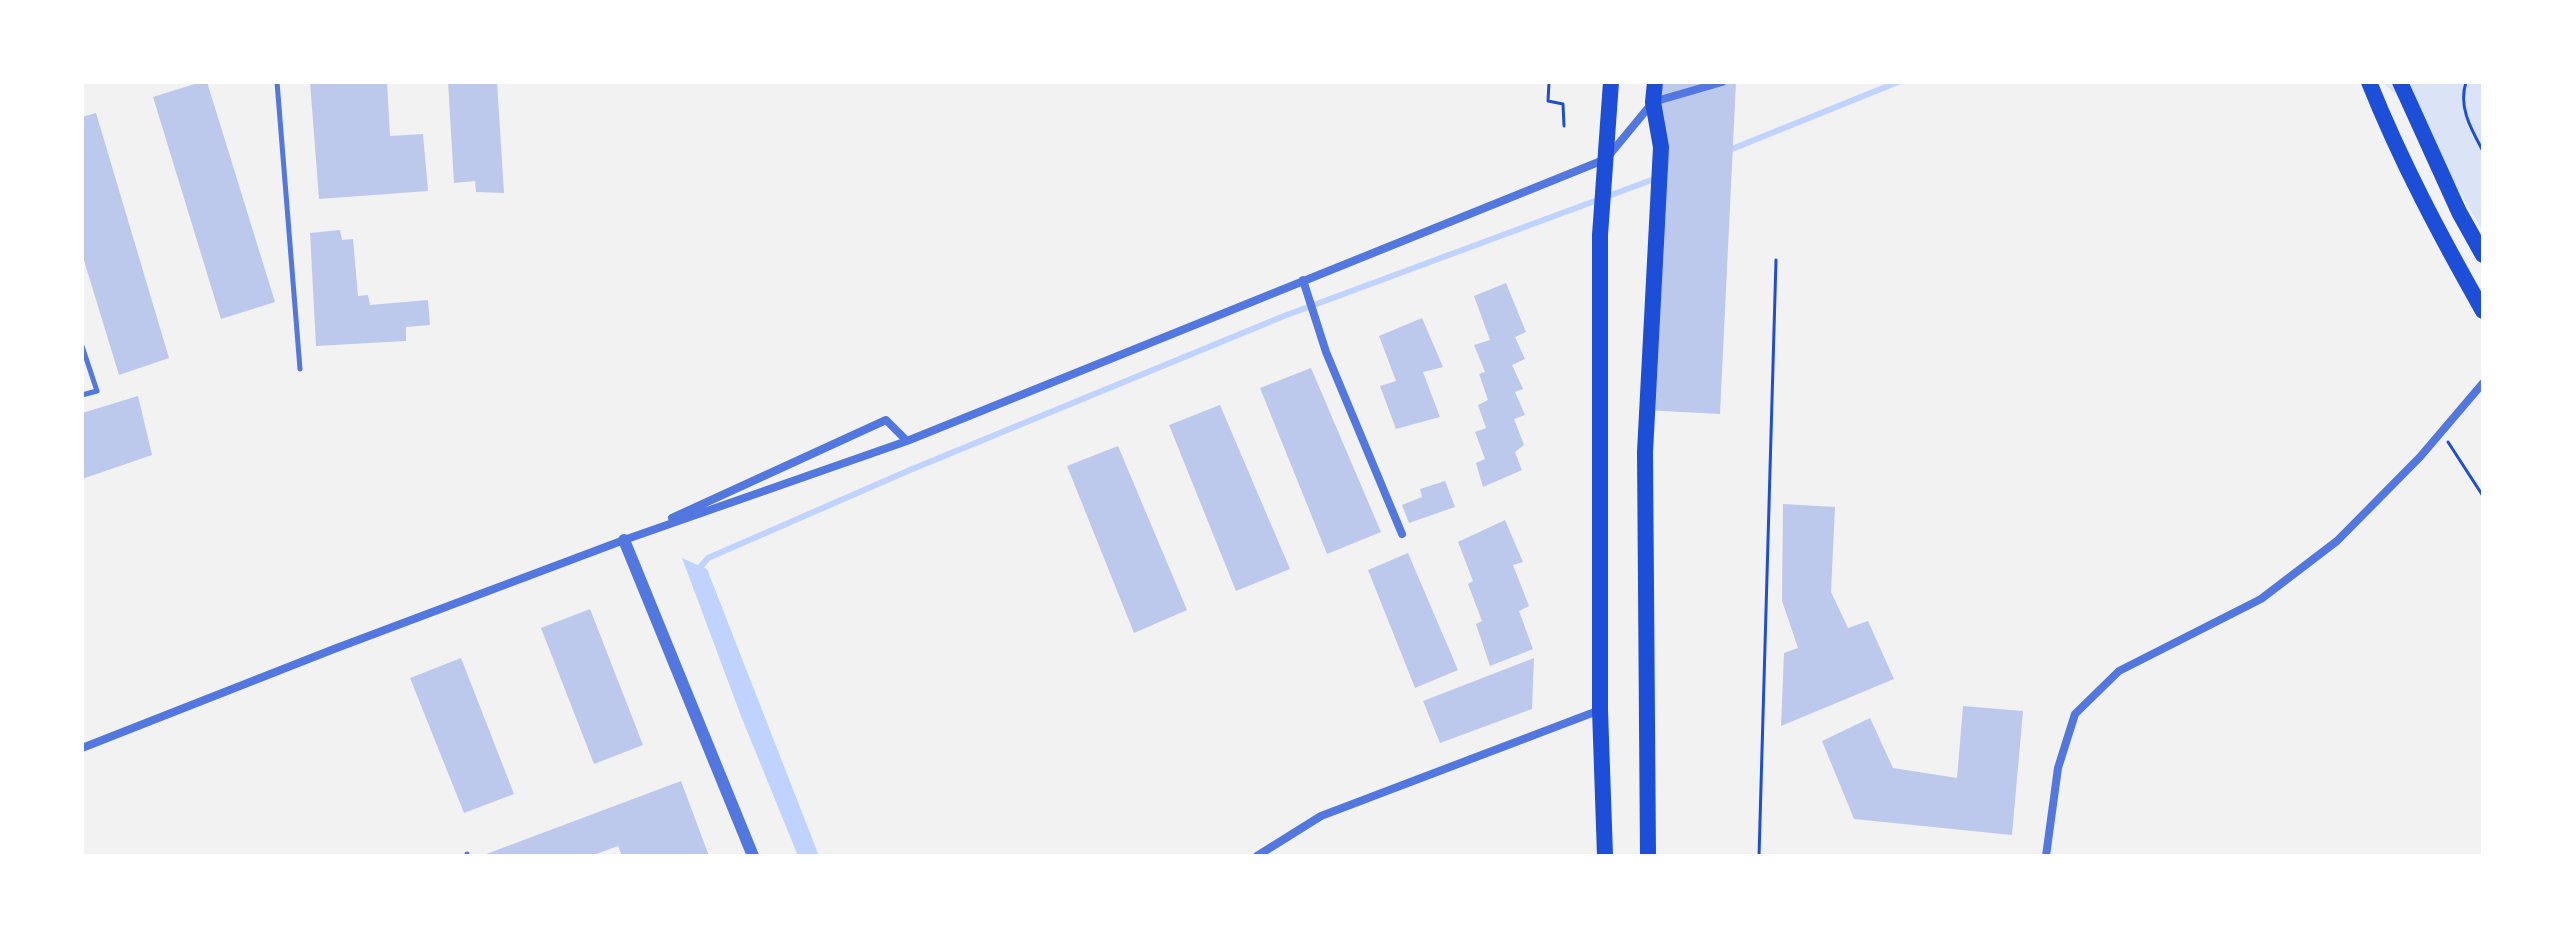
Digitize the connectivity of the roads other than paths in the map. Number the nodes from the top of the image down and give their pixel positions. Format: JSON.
{"nodes":[{"id":1,"x":277,"y":82,"type":"edge"},
{"id":2,"x":1611,"y":82,"type":"edge"},
{"id":3,"x":1655,"y":82,"type":"edge"},
{"id":4,"x":1722,"y":82,"type":"edge"},
{"id":5,"x":2369,"y":82,"type":"edge"},
{"id":6,"x":2400,"y":82,"type":"edge"},
{"id":7,"x":1653,"y":102,"type":"junction"},
{"id":8,"x":1606,"y":159,"type":"junction"},
{"id":9,"x":2483,"y":255,"type":"edge"},
{"id":10,"x":1303,"y":280,"type":"junction"},
{"id":11,"x":2483,"y":311,"type":"edge"},
{"id":12,"x":82,"y":346,"type":"edge"},
{"id":13,"x":300,"y":369,"type":"dead end"},
{"id":14,"x":2483,"y":383,"type":"edge"},
{"id":15,"x":82,"y":395,"type":"edge"},
{"id":16,"x":907,"y":441,"type":"junction"},
{"id":17,"x":1402,"y":534,"type":"dead end"},
{"id":18,"x":624,"y":540,"type":"junction"},
{"id":19,"x":1600,"y":710,"type":"junction"},
{"id":20,"x":82,"y":748,"type":"edge"},
{"id":21,"x":753,"y":856,"type":"edge"},
{"id":22,"x":1257,"y":856,"type":"edge"},
{"id":23,"x":1605,"y":856,"type":"edge"},
{"id":24,"x":1648,"y":856,"type":"edge"},
{"id":25,"x":2046,"y":856,"type":"edge"}],
"edges":[{"from":1,"to":13,"type":"lane"},
{"from":2,"to":8,"type":"main road"},
{"from":3,"to":7,"type":"main road"},
{"from":4,"to":7,"type":"street"},
{"from":5,"to":11,"type":"main road"},
{"from":6,"to":9,"type":"main road"},
{"from":7,"to":8,"type":"street"},
{"from":7,"to":24,"type":"main road"},
{"from":8,"to":10,"type":"street"},
{"from":8,"to":19,"type":"main road"},
{"from":10,"to":16,"type":"street"},
{"from":10,"to":17,"type":"street"},
{"from":12,"to":15,"type":"lane"},
{"from":14,"to":25,"type":"street"},
{"from":16,"to":18,"type":"street"},
{"from":16,"to":18,"type":"street"},
{"from":18,"to":20,"type":"street"},
{"from":18,"to":21,"type":"street"},
{"from":19,"to":22,"type":"street"},
{"from":19,"to":23,"type":"main road"}]}
